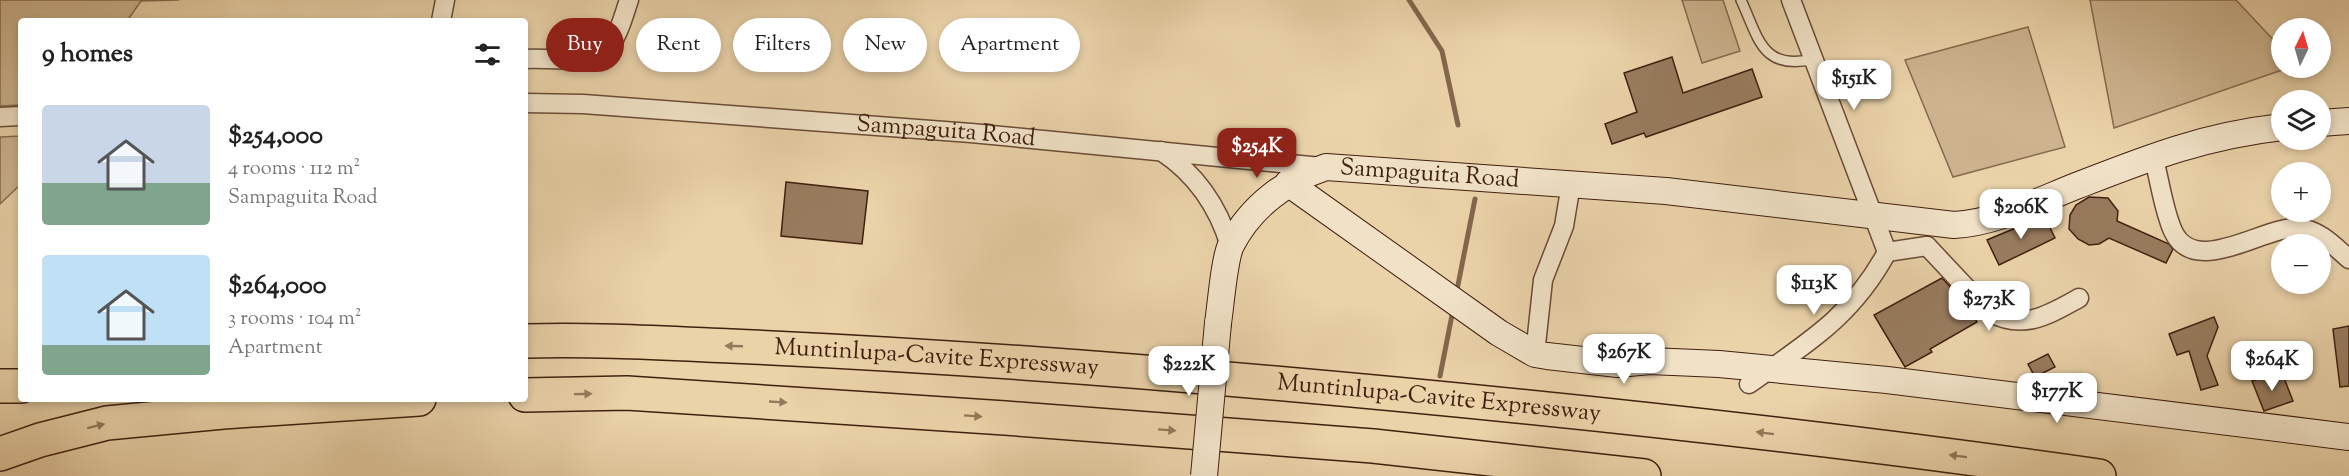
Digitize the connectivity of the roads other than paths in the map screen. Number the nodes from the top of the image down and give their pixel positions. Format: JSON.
{"nodes":[{"id":1,"x":445,"y":0,"type":"edge"},
{"id":2,"x":630,"y":0,"type":"edge"},
{"id":3,"x":1741,"y":0,"type":"edge"},
{"id":4,"x":1791,"y":0,"type":"edge"},
{"id":5,"x":442,"y":18,"type":"edge"},
{"id":6,"x":528,"y":59,"type":"edge"},
{"id":7,"x":1814,"y":59,"type":"junction"},
{"id":8,"x":528,"y":103,"type":"edge"},
{"id":9,"x":18,"y":116,"type":"edge"},
{"id":10,"x":0,"y":117,"type":"edge"},
{"id":11,"x":2349,"y":121,"type":"edge"},
{"id":12,"x":2331,"y":122,"type":"edge"},
{"id":13,"x":2271,"y":128,"type":"edge"},
{"id":14,"x":1160,"y":150,"type":"junction"},
{"id":15,"x":2153,"y":156,"type":"junction"},
{"id":16,"x":1326,"y":167,"type":"junction"},
{"id":17,"x":1288,"y":183,"type":"junction"},
{"id":18,"x":1571,"y":184,"type":"junction"},
{"id":19,"x":1875,"y":215,"type":"junction"},
{"id":20,"x":1932,"y":234,"type":"junction"},
{"id":21,"x":1230,"y":246,"type":"junction"},
{"id":22,"x":1887,"y":252,"type":"junction"},
{"id":23,"x":2349,"y":259,"type":"edge"},
{"id":24,"x":2079,"y":298,"type":"dead end"},
{"id":25,"x":528,"y":340,"type":"edge"},
{"id":26,"x":1535,"y":354,"type":"junction"},
{"id":27,"x":1770,"y":369,"type":"junction"},
{"id":28,"x":1749,"y":384,"type":"dead end"},
{"id":29,"x":0,"y":386,"type":"edge"},
{"id":30,"x":18,"y":386,"type":"edge"},
{"id":31,"x":528,"y":395,"type":"edge"},
{"id":32,"x":320,"y":402,"type":"edge"},
{"id":33,"x":254,"y":404,"type":"edge"},
{"id":34,"x":2349,"y":437,"type":"edge"},
{"id":35,"x":0,"y":454,"type":"edge"},
{"id":36,"x":1203,"y":476,"type":"edge"},
{"id":37,"x":1644,"y":476,"type":"edge"},
{"id":38,"x":2100,"y":476,"type":"edge"}],
"edges":[{"from":1,"to":5,"type":"street"},
{"from":2,"to":6,"type":"street"},
{"from":3,"to":7,"type":"lane"},
{"from":4,"to":7,"type":"street"},
{"from":7,"to":19,"type":"street"},
{"from":8,"to":14,"type":"street","name":"Sampaguita Road"},
{"from":9,"to":10,"type":"street"},
{"from":11,"to":12,"type":"street"},
{"from":13,"to":15,"type":"street","name":"Sampaguita Road"},
{"from":14,"to":16,"type":"street","name":"Sampaguita Road"},
{"from":14,"to":21,"type":"street"},
{"from":15,"to":20,"type":"street","name":"Sampaguita Road"},
{"from":15,"to":23,"type":"street"},
{"from":16,"to":17,"type":"street"},
{"from":16,"to":18,"type":"street","name":"Sampaguita Road"},
{"from":17,"to":21,"type":"street"},
{"from":17,"to":26,"type":"street"},
{"from":18,"to":19,"type":"street","name":"Sampaguita Road"},
{"from":18,"to":26,"type":"street"},
{"from":19,"to":20,"type":"street","name":"Sampaguita Road"},
{"from":19,"to":22,"type":"street"},
{"from":20,"to":22,"type":"street"},
{"from":20,"to":24,"type":"street"},
{"from":21,"to":36,"type":"street","bridge":true},
{"from":22,"to":27,"type":"street"},
{"from":38,"to":25,"type":"highway","name":"Muntinlupa-Cavite Expressway","one_way":true},
{"from":26,"to":27,"type":"street"},
{"from":27,"to":28,"type":"street"},
{"from":27,"to":34,"type":"street"},
{"from":29,"to":30,"type":"highway"},
{"from":31,"to":37,"type":"highway","one_way":true},
{"from":32,"to":33,"type":"highway"},
{"from":35,"to":33,"type":"highway","one_way":true}]}
